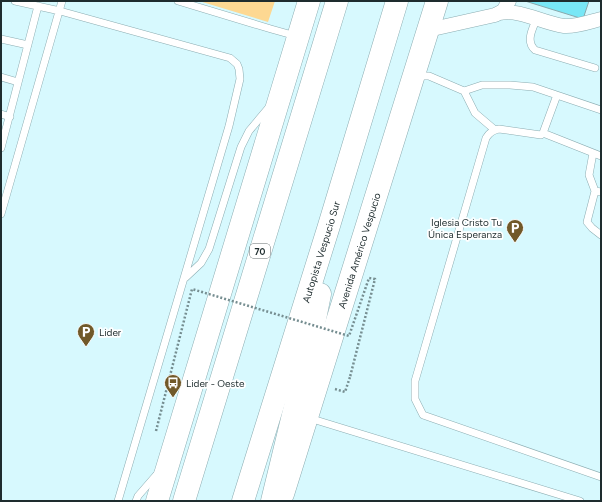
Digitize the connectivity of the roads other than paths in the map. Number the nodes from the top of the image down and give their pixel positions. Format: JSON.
{"nodes":[{"id":1,"x":15,"y":1,"type":"edge"},
{"id":2,"x":62,"y":1,"type":"edge"},
{"id":3,"x":178,"y":1,"type":"edge"},
{"id":4,"x":309,"y":1,"type":"edge"},
{"id":5,"x":336,"y":1,"type":"edge"},
{"id":6,"x":397,"y":1,"type":"edge"},
{"id":7,"x":437,"y":1,"type":"edge"},
{"id":8,"x":509,"y":1,"type":"edge"},
{"id":9,"x":38,"y":6,"type":"junction"},
{"id":10,"x":60,"y":11,"type":"junction"},
{"id":11,"x":499,"y":13,"type":"junction"},
{"id":12,"x":536,"y":18,"type":"junction"},
{"id":13,"x":601,"y":19,"type":"edge"},
{"id":14,"x":428,"y":30,"type":"junction"},
{"id":15,"x":299,"y":36,"type":"junction"},
{"id":16,"x":1,"y":39,"type":"edge"},
{"id":17,"x":28,"y":45,"type":"junction"},
{"id":18,"x":595,"y":68,"type":"dead end"},
{"id":19,"x":414,"y":76,"type":"junction"},
{"id":20,"x":1,"y":77,"type":"edge"},
{"id":21,"x":18,"y":82,"type":"junction"},
{"id":22,"x":464,"y":91,"type":"junction"},
{"id":23,"x":281,"y":94,"type":"junction"},
{"id":24,"x":556,"y":95,"type":"junction"},
{"id":25,"x":601,"y":110,"type":"edge"},
{"id":26,"x":1,"y":114,"type":"edge"},
{"id":27,"x":10,"y":116,"type":"junction"},
{"id":28,"x":494,"y":130,"type":"junction"},
{"id":29,"x":543,"y":133,"type":"junction"},
{"id":30,"x":1,"y":148,"type":"edge"},
{"id":31,"x":593,"y":153,"type":"junction"},
{"id":32,"x":601,"y":156,"type":"edge"},
{"id":33,"x":598,"y":192,"type":"edge"},
{"id":34,"x":1,"y":214,"type":"edge"},
{"id":35,"x":328,"y":229,"type":"junction"},
{"id":36,"x":601,"y":235,"type":"edge"},
{"id":37,"x":183,"y":280,"type":"junction"},
{"id":38,"x":307,"y":417,"type":"junction"},
{"id":39,"x":168,"y":463,"type":"junction"},
{"id":40,"x":601,"y":477,"type":"edge"},
{"id":41,"x":118,"y":501,"type":"edge"},
{"id":42,"x":136,"y":501,"type":"edge"},
{"id":43,"x":157,"y":501,"type":"edge"},
{"id":44,"x":184,"y":501,"type":"edge"},
{"id":45,"x":243,"y":501,"type":"edge"},
{"id":46,"x":272,"y":501,"type":"edge"},
{"id":47,"x":281,"y":501,"type":"edge"},
{"id":48,"x":580,"y":501,"type":"edge"}],
"edges":[{"from":1,"to":9,"type":"lane"},
{"from":2,"to":10,"type":"lane"},
{"from":3,"to":15,"type":"lane"},
{"from":4,"to":15,"type":"main road"},
{"from":5,"to":44,"type":"main road","number":"70"},
{"from":6,"to":35,"type":"main road","name":"Autopista Vespucio Sur"},
{"from":7,"to":14,"type":"main road","name":"Avenida Américo Vespucio"},
{"from":8,"to":11,"type":"street"},
{"from":9,"to":10,"type":"lane"},
{"from":9,"to":17,"type":"lane"},
{"from":10,"to":34,"type":"lane"},
{"from":10,"to":37,"type":"lane"},
{"from":11,"to":12,"type":"street"},
{"from":11,"to":14,"type":"street"},
{"from":12,"to":13,"type":"street"},
{"from":12,"to":18,"type":"lane"},
{"from":14,"to":19,"type":"main road","name":"Avenida Américo Vespucio"},
{"from":15,"to":23,"type":"main road"},
{"from":16,"to":17,"type":"lane"},
{"from":17,"to":21,"type":"lane"},
{"from":19,"to":22,"type":"lane"},
{"from":19,"to":38,"type":"main road","name":"Avenida Américo Vespucio"},
{"from":20,"to":21,"type":"lane"},
{"from":21,"to":27,"type":"lane"},
{"from":22,"to":24,"type":"lane"},
{"from":22,"to":28,"type":"lane"},
{"from":23,"to":37,"type":"lane"},
{"from":23,"to":39,"type":"main road"},
{"from":24,"to":25,"type":"lane"},
{"from":24,"to":29,"type":"lane"},
{"from":26,"to":27,"type":"lane"},
{"from":27,"to":30,"type":"lane"},
{"from":28,"to":29,"type":"lane"},
{"from":28,"to":40,"type":"lane"},
{"from":29,"to":31,"type":"lane"},
{"from":31,"to":32,"type":"lane"},
{"from":31,"to":33,"type":"lane"},
{"from":33,"to":36,"type":"lane"},
{"from":35,"to":45,"type":"main road","name":"Autopista Vespucio Sur"},
{"from":35,"to":46,"type":"main road"},
{"from":37,"to":41,"type":"lane"},
{"from":38,"to":47,"type":"main road","name":"Avenida Américo Vespucio"},
{"from":38,"to":48,"type":"lane"},
{"from":39,"to":42,"type":"lane"},
{"from":39,"to":43,"type":"main road"}]}
